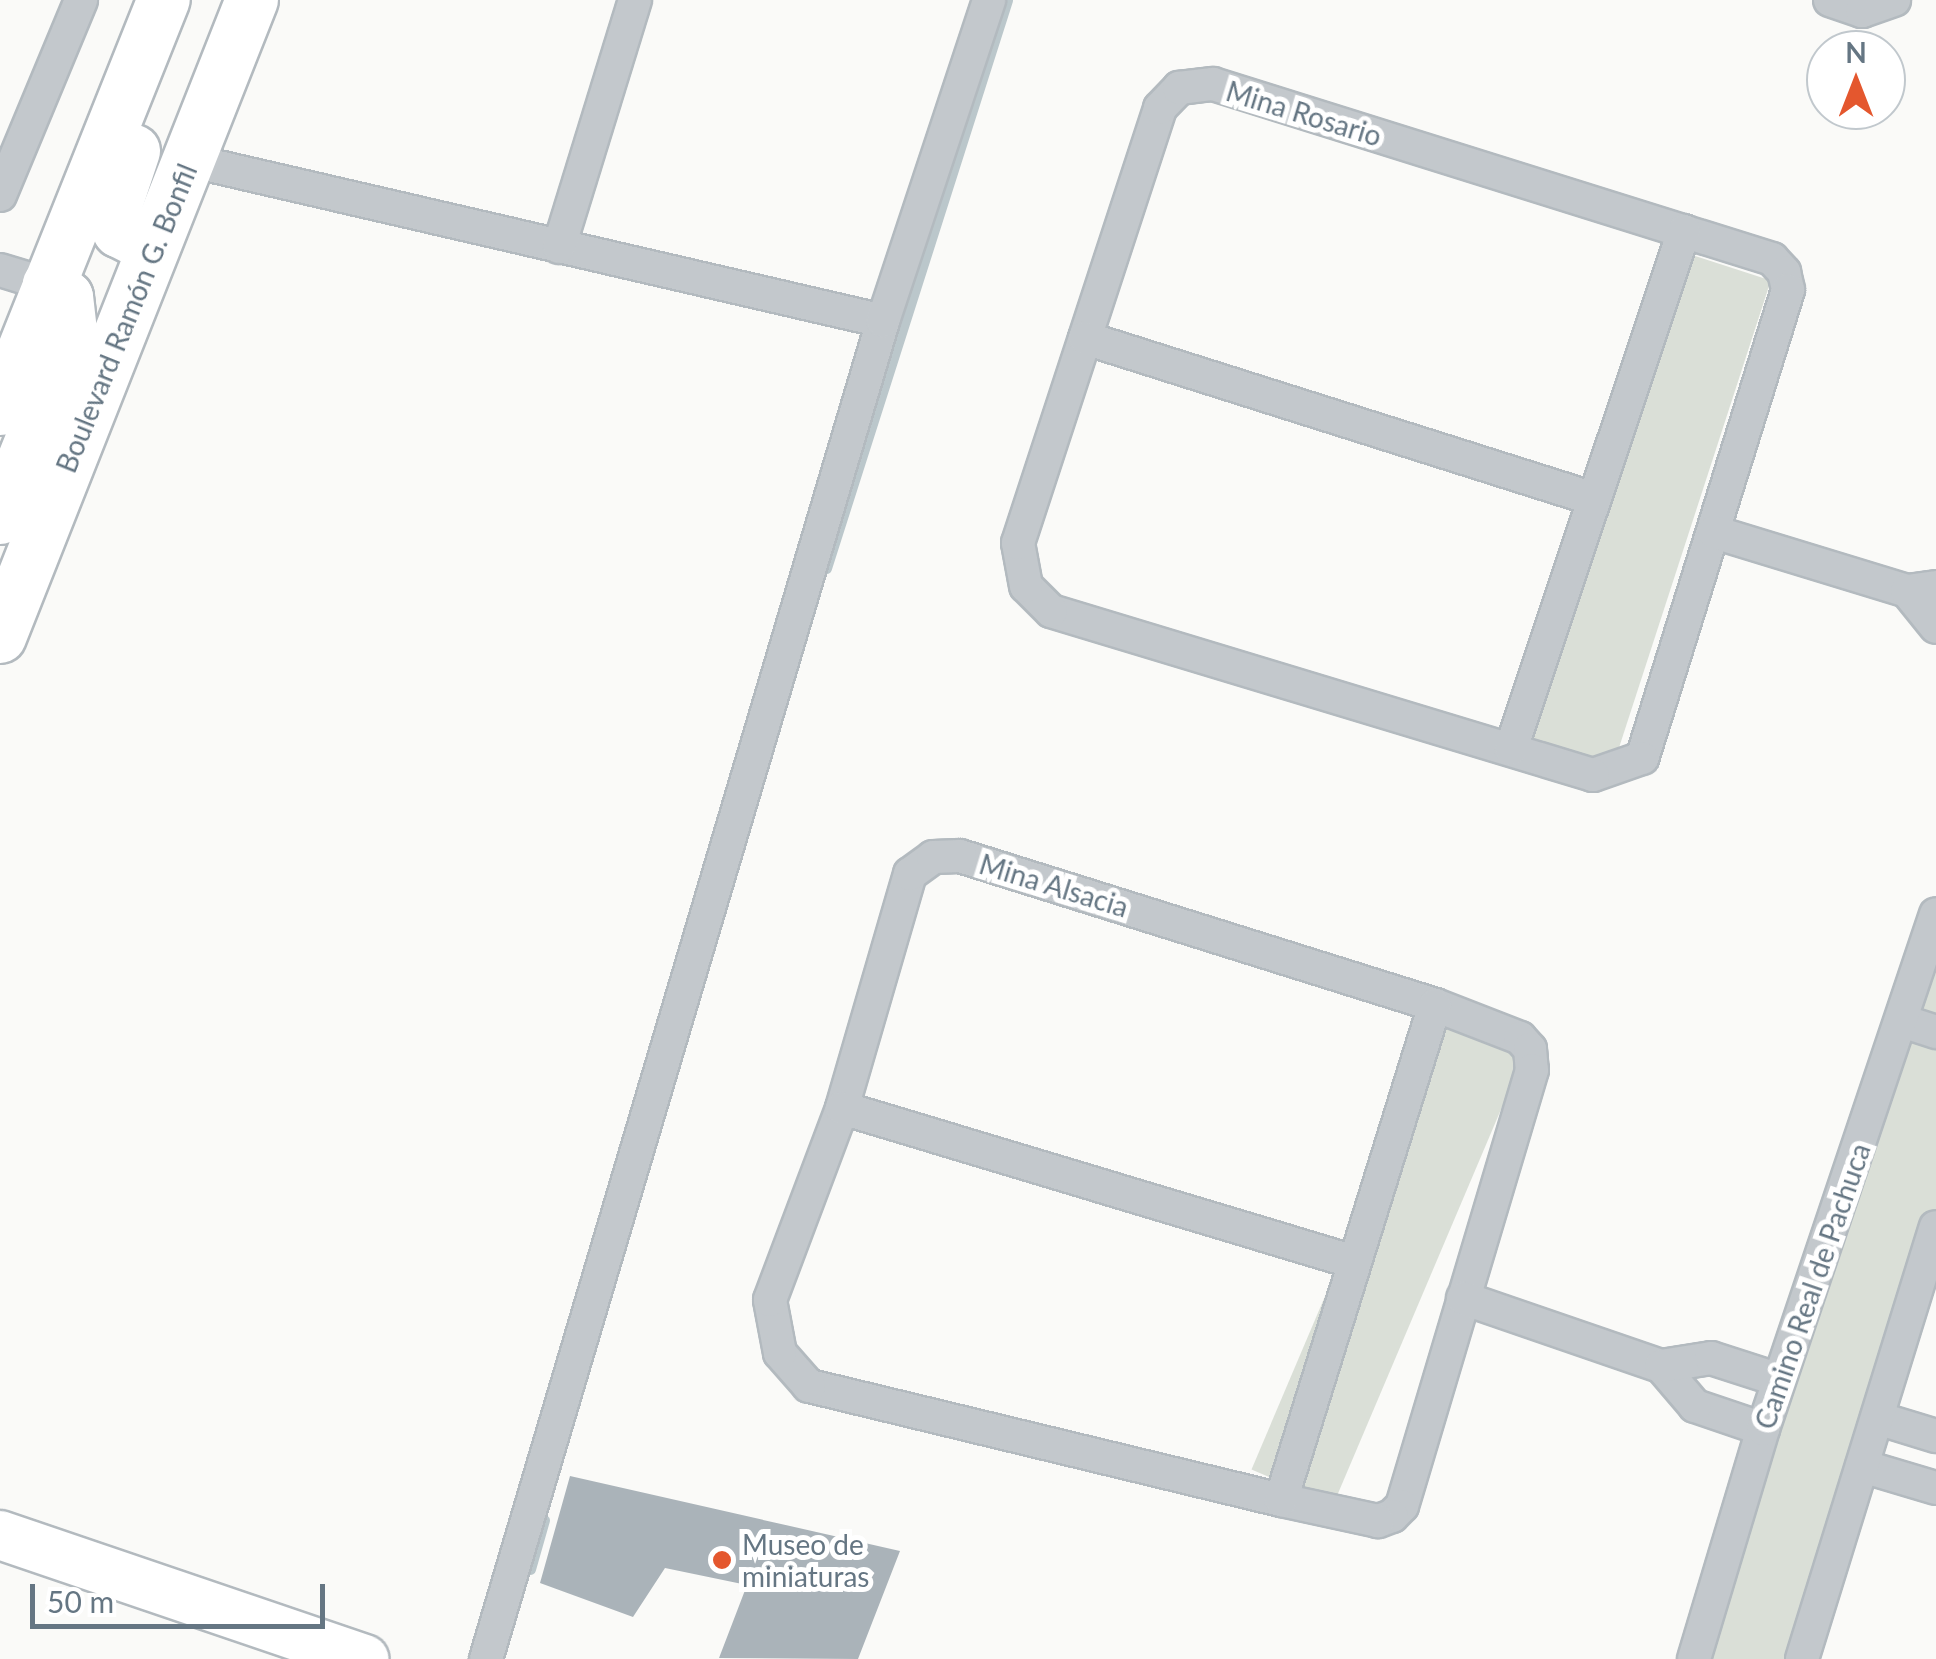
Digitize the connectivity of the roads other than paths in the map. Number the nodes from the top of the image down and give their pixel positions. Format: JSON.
{"nodes":[{"id":1,"x":81,"y":0,"type":"edge"},
{"id":2,"x":164,"y":0,"type":"edge"},
{"id":3,"x":194,"y":0,"type":"edge"},
{"id":4,"x":252,"y":0,"type":"edge"},
{"id":5,"x":635,"y":0,"type":"edge"},
{"id":6,"x":989,"y":0,"type":"edge"},
{"id":7,"x":1830,"y":0,"type":"edge"},
{"id":8,"x":1894,"y":0,"type":"edge"},
{"id":9,"x":188,"y":160,"type":"junction"},
{"id":10,"x":0,"y":195,"type":"edge"},
{"id":11,"x":1684,"y":231,"type":"junction"},
{"id":12,"x":558,"y":247,"type":"junction"},
{"id":13,"x":153,"y":248,"type":"junction"},
{"id":14,"x":24,"y":278,"type":"edge"},
{"id":15,"x":884,"y":321,"type":"junction"},
{"id":16,"x":1084,"y":338,"type":"junction"},
{"id":17,"x":0,"y":409,"type":"edge"},
{"id":18,"x":1591,"y":498,"type":"junction"},
{"id":19,"x":0,"y":518,"type":"edge"},
{"id":20,"x":1714,"y":532,"type":"junction"},
{"id":21,"x":1921,"y":589,"type":"edge"},
{"id":22,"x":1936,"y":627,"type":"edge"},
{"id":23,"x":0,"y":637,"type":"edge"},
{"id":24,"x":1511,"y":749,"type":"junction"},
{"id":25,"x":1936,"y":914,"type":"edge"},
{"id":26,"x":1434,"y":1005,"type":"junction"},
{"id":27,"x":1902,"y":1021,"type":"junction"},
{"id":28,"x":1936,"y":1032,"type":"edge"},
{"id":29,"x":842,"y":1108,"type":"junction"},
{"id":30,"x":1936,"y":1227,"type":"edge"},
{"id":31,"x":1351,"y":1261,"type":"junction"},
{"id":32,"x":1463,"y":1298,"type":"junction"},
{"id":33,"x":1661,"y":1366,"type":"junction"},
{"id":34,"x":1779,"y":1380,"type":"junction"},
{"id":35,"x":1877,"y":1418,"type":"junction"},
{"id":36,"x":1763,"y":1429,"type":"junction"},
{"id":37,"x":1936,"y":1436,"type":"edge"},
{"id":38,"x":1862,"y":1466,"type":"junction"},
{"id":39,"x":1936,"y":1488,"type":"edge"},
{"id":40,"x":1281,"y":1500,"type":"junction"},
{"id":41,"x":0,"y":1535,"type":"edge"},
{"id":42,"x":216,"y":1609,"type":"junction"},
{"id":43,"x":1704,"y":1656,"type":"edge"},
{"id":44,"x":310,"y":1659,"type":"edge"},
{"id":45,"x":364,"y":1659,"type":"edge"},
{"id":46,"x":486,"y":1659,"type":"edge"},
{"id":47,"x":1802,"y":1659,"type":"edge"}],
"edges":[{"from":1,"to":10,"type":"street"},
{"from":2,"to":14,"type":"main road"},
{"from":3,"to":13,"type":"main road"},
{"from":4,"to":9,"type":"main road","name":"Boulevard Ramón G. Bonfil"},
{"from":5,"to":12,"type":"street"},
{"from":6,"to":15,"type":"street"},
{"from":7,"to":8,"type":"street"},
{"from":9,"to":12,"type":"street"},
{"from":9,"to":13,"type":"main road","name":"Boulevard Ramón G. Bonfil"},
{"from":11,"to":16,"type":"street","name":"Mina Rosario"},
{"from":11,"to":18,"type":"street"},
{"from":11,"to":20,"type":"street","name":"Mina Rosario"},
{"from":12,"to":15,"type":"street"},
{"from":13,"to":23,"type":"main road","name":"Boulevard Ramón G. Bonfil"},
{"from":14,"to":17,"type":"main road"},
{"from":14,"to":19,"type":"main road"},
{"from":15,"to":46,"type":"street"},
{"from":16,"to":18,"type":"street"},
{"from":16,"to":24,"type":"street","name":"Mina Rosario"},
{"from":18,"to":24,"type":"street"},
{"from":20,"to":21,"type":"street"},
{"from":20,"to":24,"type":"street","name":"Mina Rosario"},
{"from":21,"to":22,"type":"street"},
{"from":25,"to":27,"type":"street","name":"Camino Real de Pachuca"},
{"from":26,"to":29,"type":"street","name":"Mina Alsacia"},
{"from":26,"to":31,"type":"street"},
{"from":26,"to":32,"type":"street","name":"Mina Alsacia"},
{"from":27,"to":28,"type":"street"},
{"from":27,"to":34,"type":"street","name":"Camino Real de Pachuca"},
{"from":29,"to":31,"type":"street"},
{"from":29,"to":40,"type":"street","name":"Mina Alsacia"},
{"from":30,"to":35,"type":"street"},
{"from":31,"to":40,"type":"street"},
{"from":32,"to":33,"type":"street"},
{"from":32,"to":40,"type":"street","name":"Mina Alsacia"},
{"from":33,"to":34,"type":"street"},
{"from":33,"to":36,"type":"street"},
{"from":34,"to":36,"type":"street","name":"Camino Real de Pachuca"},
{"from":35,"to":37,"type":"street"},
{"from":35,"to":38,"type":"street"},
{"from":36,"to":43,"type":"street","name":"Camino Real de Pachuca"},
{"from":38,"to":39,"type":"street"},
{"from":38,"to":47,"type":"street"},
{"from":41,"to":42,"type":"street"},
{"from":42,"to":44,"type":"street"},
{"from":42,"to":45,"type":"street"}]}
